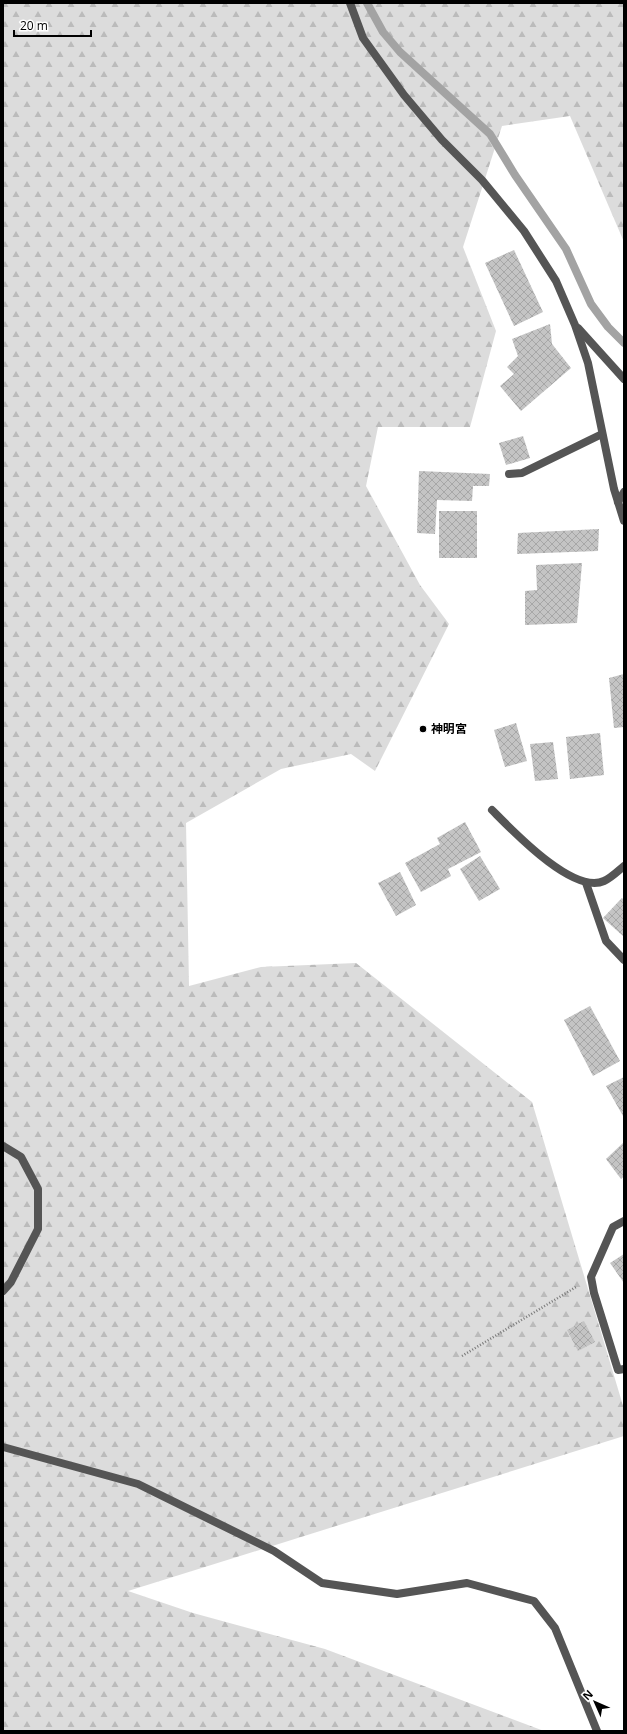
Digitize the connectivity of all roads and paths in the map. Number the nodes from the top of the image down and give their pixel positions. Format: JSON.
{"nodes":[{"id":1,"x":350,"y":3,"type":"edge"},
{"id":2,"x":575,"y":325,"type":"junction"},
{"id":3,"x":624,"y":379,"type":"edge"},
{"id":4,"x":602,"y":434,"type":"junction"},
{"id":5,"x":509,"y":474,"type":"dead end"},
{"id":6,"x":624,"y":492,"type":"edge"},
{"id":7,"x":618,"y":502,"type":"junction"},
{"id":8,"x":624,"y":522,"type":"edge"},
{"id":9,"x":492,"y":810,"type":"dead end"},
{"id":10,"x":624,"y":866,"type":"edge"},
{"id":11,"x":586,"y":883,"type":"junction"},
{"id":12,"x":624,"y":960,"type":"edge"},
{"id":13,"x":3,"y":1146,"type":"edge"},
{"id":14,"x":624,"y":1221,"type":"edge"},
{"id":15,"x":592,"y":1277,"type":"junction"},
{"id":16,"x":3,"y":1291,"type":"edge"},
{"id":17,"x":462,"y":1356,"type":"dead end"},
{"id":18,"x":624,"y":1369,"type":"edge"},
{"id":19,"x":3,"y":1447,"type":"edge"},
{"id":20,"x":597,"y":1731,"type":"edge"}],
"edges":[{"from":1,"to":2,"type":"street"},
{"from":2,"to":3,"type":"street"},
{"from":2,"to":4,"type":"street"},
{"from":4,"to":5,"type":"street"},
{"from":4,"to":7,"type":"street"},
{"from":6,"to":7,"type":"street"},
{"from":7,"to":8,"type":"street"},
{"from":9,"to":11,"type":"street"},
{"from":10,"to":11,"type":"street"},
{"from":11,"to":12,"type":"street"},
{"from":13,"to":16,"type":"street"},
{"from":14,"to":15,"type":"street"},
{"from":15,"to":17,"type":"path"},
{"from":15,"to":18,"type":"street"},
{"from":19,"to":20,"type":"street"}]}
